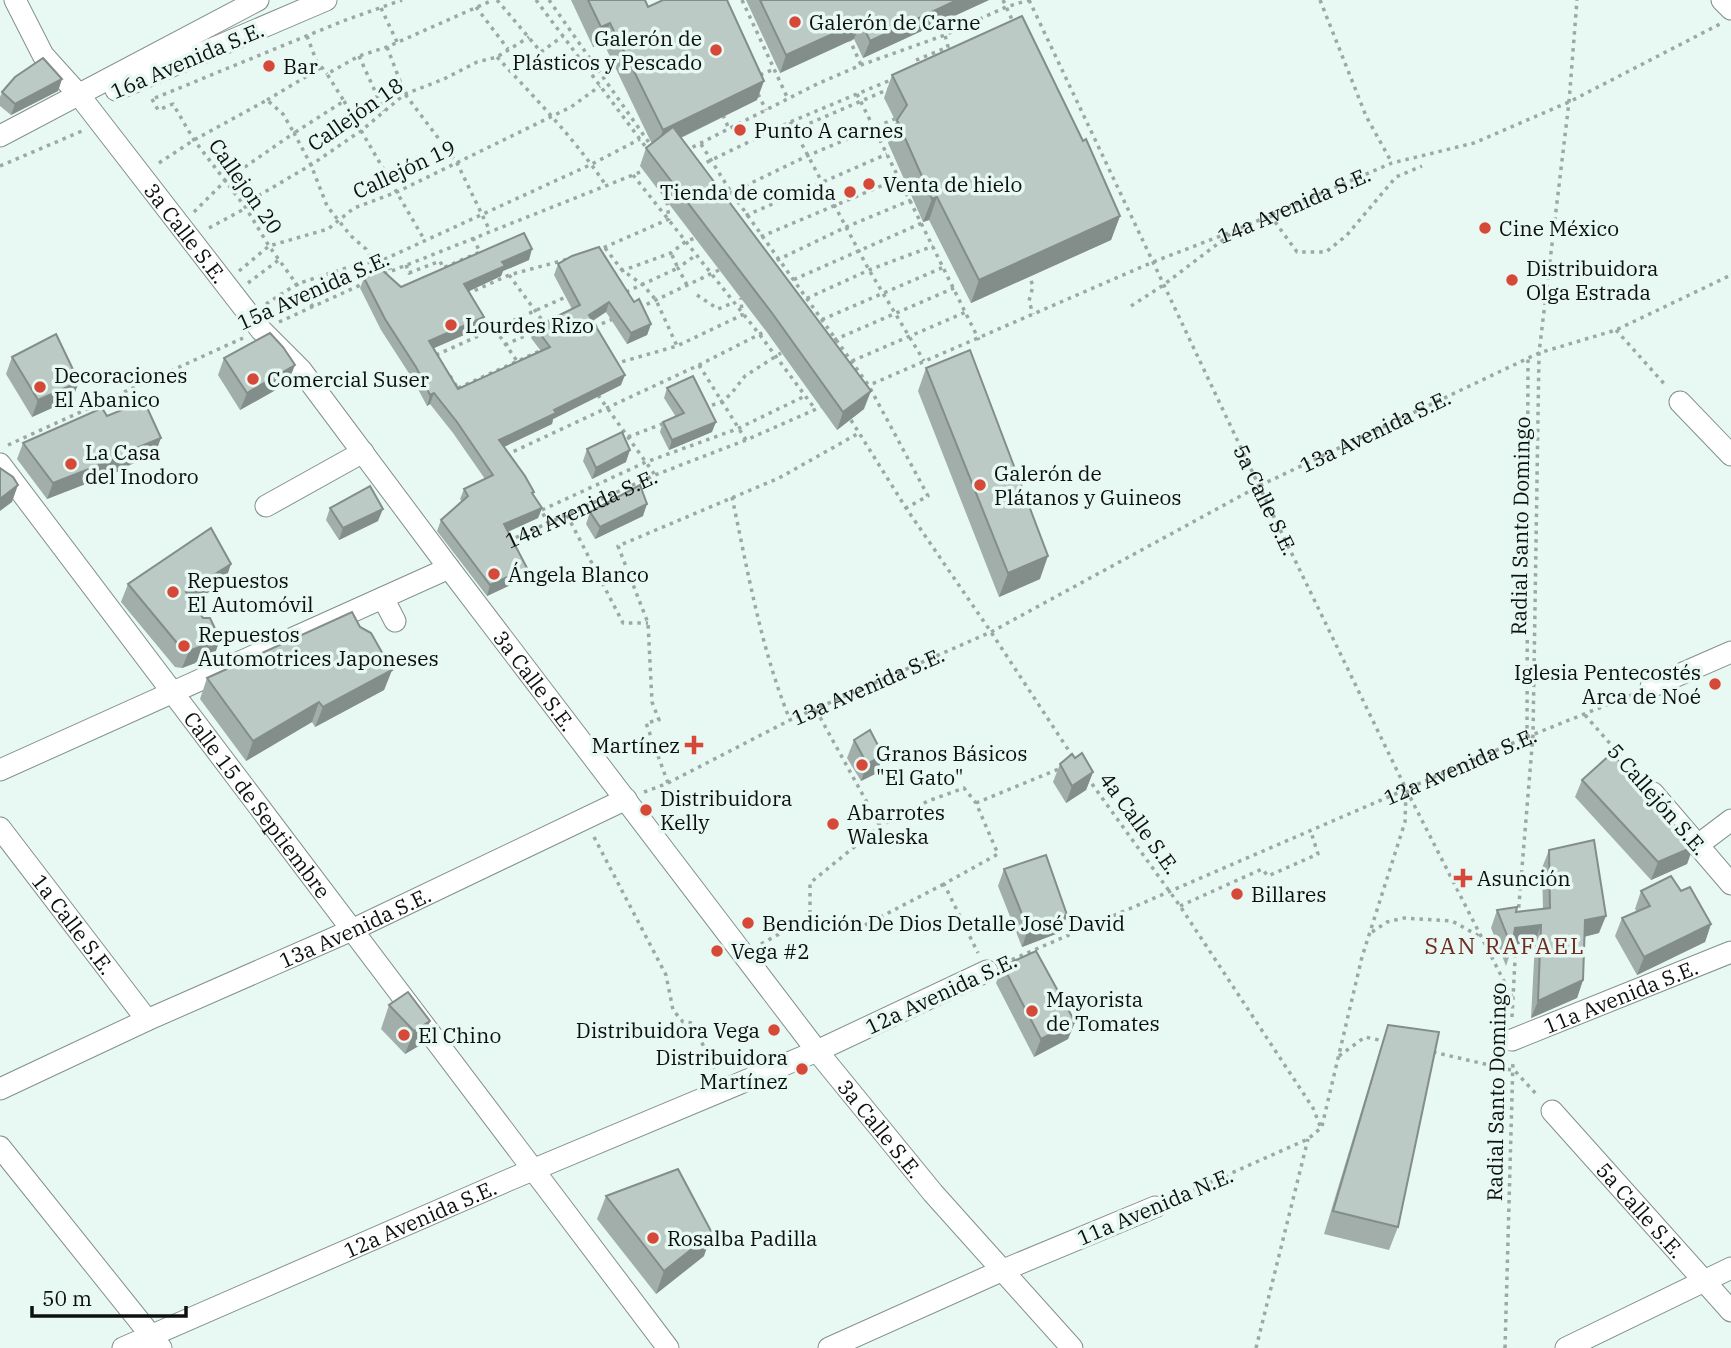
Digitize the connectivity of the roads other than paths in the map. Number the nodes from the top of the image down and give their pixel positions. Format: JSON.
{"nodes":[{"id":1,"x":15,"y":0,"type":"edge"},
{"id":2,"x":258,"y":0,"type":"edge"},
{"id":3,"x":326,"y":0,"type":"edge"},
{"id":4,"x":1723,"y":0,"type":"edge"},
{"id":5,"x":1731,"y":9,"type":"edge"},
{"id":6,"x":90,"y":109,"type":"junction"},
{"id":7,"x":0,"y":136,"type":"edge"},
{"id":8,"x":1680,"y":402,"type":"road end"},
{"id":9,"x":363,"y":452,"type":"junction"},
{"id":10,"x":1731,"y":455,"type":"edge"},
{"id":11,"x":0,"y":464,"type":"edge"},
{"id":12,"x":265,"y":506,"type":"dead end"},
{"id":13,"x":449,"y":568,"type":"junction"},
{"id":14,"x":389,"y":588,"type":"junction"},
{"id":15,"x":395,"y":621,"type":"dead end"},
{"id":16,"x":1731,"y":652,"type":"edge"},
{"id":17,"x":1651,"y":687,"type":"road end"},
{"id":18,"x":174,"y":693,"type":"junction"},
{"id":19,"x":0,"y":770,"type":"edge"},
{"id":20,"x":1653,"y":793,"type":"road end"},
{"id":21,"x":626,"y":799,"type":"junction"},
{"id":22,"x":1731,"y":820,"type":"edge"},
{"id":23,"x":0,"y":828,"type":"edge"},
{"id":24,"x":1698,"y":845,"type":"junction"},
{"id":25,"x":1731,"y":884,"type":"edge"},
{"id":26,"x":352,"y":930,"type":"junction"},
{"id":27,"x":1731,"y":952,"type":"edge"},
{"id":28,"x":987,"y":971,"type":"road end"},
{"id":29,"x":147,"y":1020,"type":"junction"},
{"id":30,"x":1512,"y":1040,"type":"road end"},
{"id":31,"x":817,"y":1051,"type":"junction"},
{"id":32,"x":0,"y":1088,"type":"edge"},
{"id":33,"x":1552,"y":1111,"type":"road end"},
{"id":34,"x":0,"y":1147,"type":"edge"},
{"id":35,"x":533,"y":1170,"type":"junction"},
{"id":36,"x":1155,"y":1207,"type":"road end"},
{"id":37,"x":1731,"y":1268,"type":"edge"},
{"id":38,"x":1001,"y":1271,"type":"junction"},
{"id":39,"x":1703,"y":1281,"type":"junction"},
{"id":40,"x":1731,"y":1311,"type":"edge"},
{"id":41,"x":156,"y":1342,"type":"edge"},
{"id":42,"x":124,"y":1348,"type":"edge"},
{"id":43,"x":668,"y":1348,"type":"edge"},
{"id":44,"x":829,"y":1348,"type":"edge"},
{"id":45,"x":1072,"y":1348,"type":"edge"},
{"id":46,"x":1566,"y":1348,"type":"edge"}],
"edges":[{"from":1,"to":6,"type":"street","name":"3a Calle S.E."},
{"from":2,"to":6,"type":"street"},
{"from":3,"to":6,"type":"street","name":"16a Avenida S.E."},
{"from":4,"to":5,"type":"street"},
{"from":6,"to":7,"type":"street","name":"16a Avenida S.E."},
{"from":6,"to":9,"type":"street","name":"3a Calle S.E."},
{"from":8,"to":10,"type":"street"},
{"from":9,"to":12,"type":"street"},
{"from":9,"to":13,"type":"street","name":"3a Calle S.E."},
{"from":11,"to":18,"type":"street","name":"Calle 15 de Septiembre"},
{"from":13,"to":14,"type":"street"},
{"from":13,"to":21,"type":"street","name":"3a Calle S.E."},
{"from":14,"to":15,"type":"street"},
{"from":14,"to":18,"type":"street"},
{"from":16,"to":17,"type":"street"},
{"from":18,"to":19,"type":"street"},
{"from":18,"to":26,"type":"street","name":"Calle 15 de Septiembre"},
{"from":20,"to":24,"type":"street","name":"5 Callejón S.E."},
{"from":21,"to":26,"type":"street","name":"13a Avenida S.E."},
{"from":21,"to":31,"type":"street","name":"3a Calle S.E."},
{"from":22,"to":24,"type":"street"},
{"from":23,"to":29,"type":"street","name":"1a Calle S.E."},
{"from":24,"to":25,"type":"street","name":"5 Callejón S.E."},
{"from":26,"to":29,"type":"street","name":"13a Avenida S.E."},
{"from":26,"to":35,"type":"street","name":"Calle 15 de Septiembre"},
{"from":27,"to":30,"type":"street","name":"11a Avenida S.E."},
{"from":28,"to":31,"type":"street","name":"12a Avenida S.E."},
{"from":29,"to":32,"type":"street","name":"13a Avenida S.E."},
{"from":31,"to":35,"type":"street","name":"12a Avenida S.E."},
{"from":31,"to":38,"type":"street","name":"3a Calle S.E."},
{"from":33,"to":39,"type":"street","name":"5a Calle S.E."},
{"from":34,"to":41,"type":"street"},
{"from":35,"to":41,"type":"street","name":"12a Avenida S.E."},
{"from":35,"to":43,"type":"street","name":"Calle 15 de Septiembre"},
{"from":36,"to":38,"type":"street","name":"11a Avenida N.E."},
{"from":37,"to":39,"type":"street"},
{"from":38,"to":44,"type":"street"},
{"from":38,"to":45,"type":"street","name":"3a Calle S.E."},
{"from":39,"to":40,"type":"street","name":"5a Calle S.E."},
{"from":39,"to":46,"type":"street"},
{"from":41,"to":42,"type":"street","name":"12a Avenida S.E."}]}
